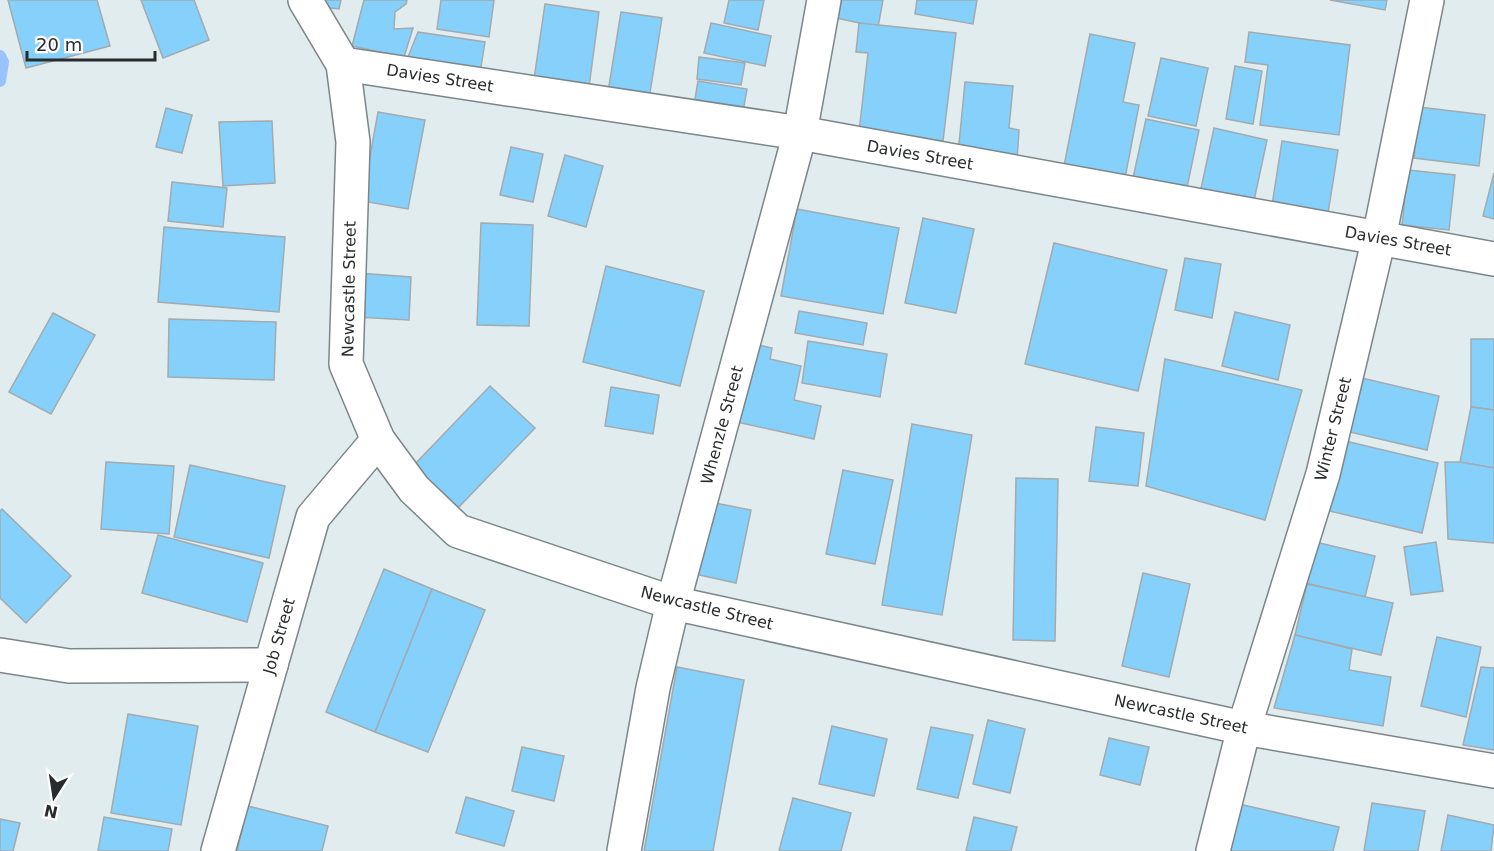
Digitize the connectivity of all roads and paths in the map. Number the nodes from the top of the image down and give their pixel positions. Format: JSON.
{"nodes":[{"id":1,"x":305,"y":0,"type":"edge"},
{"id":2,"x":824,"y":0,"type":"edge"},
{"id":3,"x":1427,"y":0,"type":"edge"},
{"id":4,"x":343,"y":64,"type":"junction"},
{"id":5,"x":801,"y":133,"type":"junction"},
{"id":6,"x":1379,"y":238,"type":"junction"},
{"id":7,"x":1494,"y":259,"type":"edge"},
{"id":8,"x":378,"y":440,"type":"junction"},
{"id":9,"x":673,"y":603,"type":"junction"},
{"id":10,"x":0,"y":654,"type":"edge"},
{"id":11,"x":271,"y":665,"type":"junction"},
{"id":12,"x":1244,"y":728,"type":"junction"},
{"id":13,"x":1494,"y":771,"type":"edge"},
{"id":14,"x":218,"y":851,"type":"edge"},
{"id":15,"x":624,"y":851,"type":"edge"},
{"id":16,"x":1213,"y":851,"type":"edge"}],
"edges":[{"from":1,"to":4,"type":"street","name":"Newcastle Street"},
{"from":2,"to":5,"type":"street","name":"Whenzle Street"},
{"from":3,"to":6,"type":"street","name":"Winter Street"},
{"from":4,"to":5,"type":"street","name":"Davies Street"},
{"from":4,"to":8,"type":"street","name":"Newcastle Street"},
{"from":5,"to":6,"type":"street","name":"Davies Street"},
{"from":5,"to":9,"type":"street","name":"Whenzle Street"},
{"from":6,"to":7,"type":"street","name":"Davies Street"},
{"from":6,"to":12,"type":"street","name":"Winter Street"},
{"from":8,"to":9,"type":"street","name":"Newcastle Street"},
{"from":8,"to":11,"type":"street","name":"Job Street"},
{"from":9,"to":12,"type":"street","name":"Newcastle Street"},
{"from":9,"to":15,"type":"street","name":"Whenzle Street"},
{"from":10,"to":11,"type":"street"},
{"from":11,"to":14,"type":"street","name":"Job Street"},
{"from":12,"to":13,"type":"street","name":"Newcastle Street"},
{"from":12,"to":16,"type":"street","name":"Winter Street"}]}
